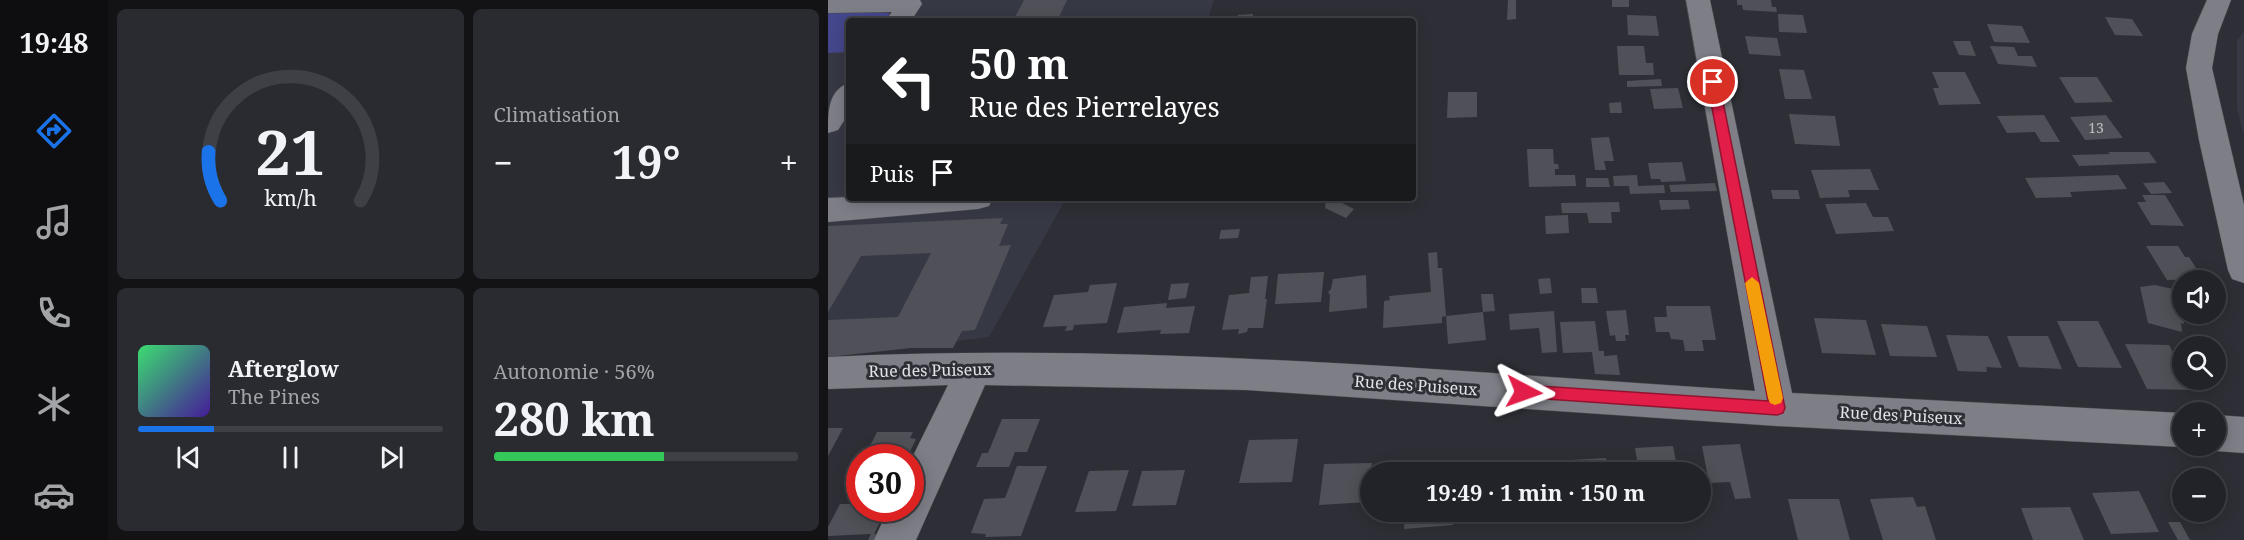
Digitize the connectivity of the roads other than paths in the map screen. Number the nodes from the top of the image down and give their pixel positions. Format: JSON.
{"nodes":[{"id":1,"x":1698,"y":0,"type":"edge"},
{"id":2,"x":2219,"y":0,"type":"edge"},
{"id":3,"x":828,"y":6,"type":"edge"},
{"id":4,"x":900,"y":18,"type":"edge"},
{"id":5,"x":846,"y":97,"type":"edge"},
{"id":6,"x":828,"y":123,"type":"edge"},
{"id":7,"x":940,"y":201,"type":"edge"},
{"id":8,"x":828,"y":210,"type":"edge"},
{"id":9,"x":2244,"y":270,"type":"edge"},
{"id":10,"x":974,"y":369,"type":"junction"},
{"id":11,"x":828,"y":373,"type":"edge"},
{"id":12,"x":1777,"y":408,"type":"junction"},
{"id":13,"x":2172,"y":429,"type":"edge"},
{"id":14,"x":2226,"y":434,"type":"edge"},
{"id":15,"x":2244,"y":435,"type":"edge"},
{"id":16,"x":924,"y":478,"type":"edge"},
{"id":17,"x":903,"y":522,"type":"edge"},
{"id":18,"x":895,"y":540,"type":"edge"}],
"edges":[{"from":1,"to":12,"type":"street"},
{"from":2,"to":9,"type":"street"},
{"from":3,"to":4,"type":"street"},
{"from":5,"to":6,"type":"street"},
{"from":7,"to":8,"type":"street"},
{"from":10,"to":11,"type":"street","name":"Rue des Puiseux"},
{"from":10,"to":12,"type":"street","name":"Rue des Puiseux"},
{"from":10,"to":16,"type":"street"},
{"from":12,"to":13,"type":"street","name":"Rue des Puiseux"},
{"from":14,"to":15,"type":"street"},
{"from":17,"to":18,"type":"street"}]}
